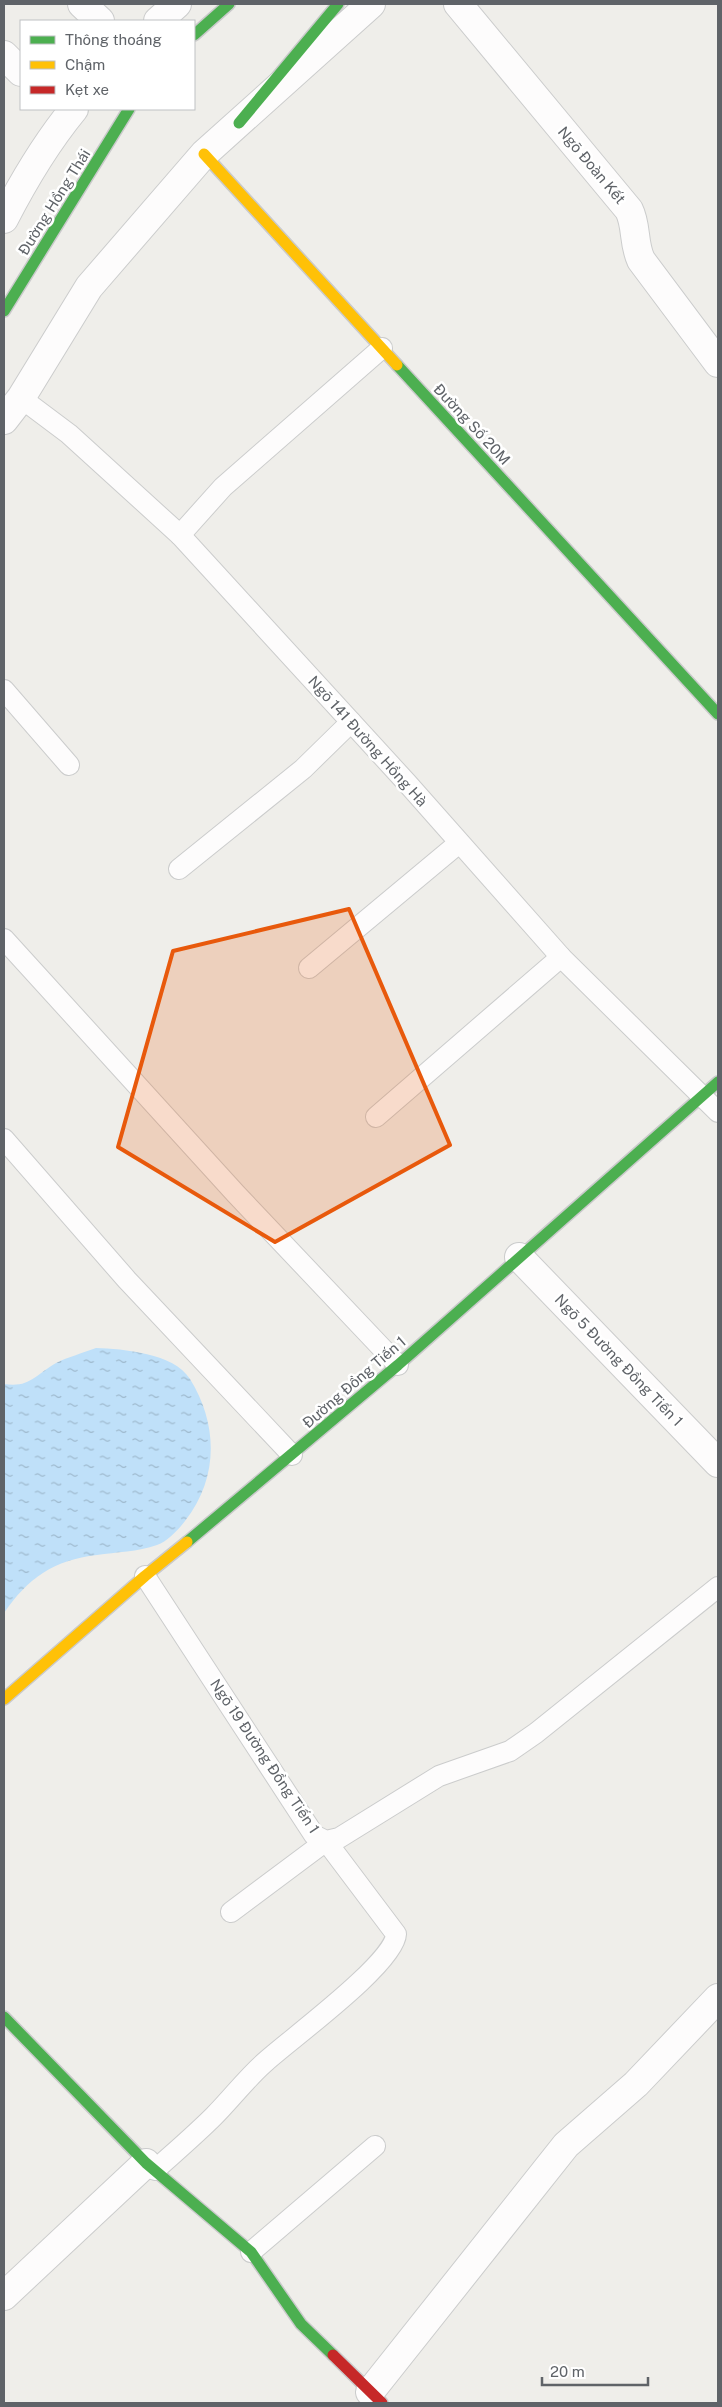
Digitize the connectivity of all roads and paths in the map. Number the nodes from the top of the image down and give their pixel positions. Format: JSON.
{"nodes":[{"id":1,"x":82,"y":4,"type":"edge"},
{"id":2,"x":177,"y":4,"type":"edge"},
{"id":3,"x":229,"y":4,"type":"edge"},
{"id":4,"x":338,"y":4,"type":"edge"},
{"id":5,"x":371,"y":4,"type":"edge"},
{"id":6,"x":458,"y":4,"type":"edge"},
{"id":7,"x":99,"y":20,"type":"edge"},
{"id":8,"x":159,"y":20,"type":"edge"},
{"id":9,"x":195,"y":34,"type":"edge"},
{"id":10,"x":4,"y":55,"type":"edge"},
{"id":11,"x":20,"y":71,"type":"edge"},
{"id":12,"x":128,"y":110,"type":"edge"},
{"id":13,"x":68,"y":111,"type":"edge"},
{"id":14,"x":239,"y":123,"type":"junction"},
{"id":15,"x":204,"y":154,"type":"junction"},
{"id":16,"x":4,"y":219,"type":"edge"},
{"id":17,"x":4,"y":311,"type":"edge"},
{"id":18,"x":382,"y":348,"type":"junction"},
{"id":19,"x":718,"y":363,"type":"edge"},
{"id":20,"x":21,"y":398,"type":"junction"},
{"id":21,"x":4,"y":420,"type":"edge"},
{"id":22,"x":180,"y":535,"type":"junction"},
{"id":23,"x":4,"y":690,"type":"edge"},
{"id":24,"x":718,"y":714,"type":"edge"},
{"id":25,"x":351,"y":722,"type":"junction"},
{"id":26,"x":69,"y":765,"type":"dead end"},
{"id":27,"x":459,"y":842,"type":"junction"},
{"id":28,"x":179,"y":869,"type":"dead end"},
{"id":29,"x":4,"y":939,"type":"edge"},
{"id":30,"x":561,"y":957,"type":"junction"},
{"id":31,"x":309,"y":968,"type":"dead end"},
{"id":32,"x":718,"y":1082,"type":"edge"},
{"id":33,"x":703,"y":1097,"type":"junction"},
{"id":34,"x":718,"y":1112,"type":"edge"},
{"id":35,"x":376,"y":1117,"type":"dead end"},
{"id":36,"x":4,"y":1138,"type":"edge"},
{"id":37,"x":519,"y":1257,"type":"junction"},
{"id":38,"x":398,"y":1364,"type":"junction"},
{"id":39,"x":292,"y":1455,"type":"junction"},
{"id":40,"x":718,"y":1464,"type":"edge"},
{"id":41,"x":145,"y":1576,"type":"junction"},
{"id":42,"x":718,"y":1587,"type":"edge"},
{"id":43,"x":4,"y":1699,"type":"edge"},
{"id":44,"x":326,"y":1841,"type":"junction"},
{"id":45,"x":231,"y":1912,"type":"dead end"},
{"id":46,"x":718,"y":1998,"type":"edge"},
{"id":47,"x":6,"y":2024,"type":"edge"},
{"id":48,"x":375,"y":2146,"type":"dead end"},
{"id":49,"x":151,"y":2167,"type":"junction"},
{"id":50,"x":252,"y":2252,"type":"junction"},
{"id":51,"x":4,"y":2296,"type":"edge"},
{"id":52,"x":376,"y":2398,"type":"edge"}],
"edges":[{"from":1,"to":7,"type":"street"},
{"from":2,"to":8,"type":"street"},
{"from":3,"to":9,"type":"street"},
{"from":4,"to":14,"type":"street"},
{"from":5,"to":14,"type":"street"},
{"from":6,"to":19,"type":"street","name":"Ngõ Đoàn Kết"},
{"from":10,"to":11,"type":"street"},
{"from":12,"to":17,"type":"street","name":"Đường Hồng Thái"},
{"from":13,"to":16,"type":"street"},
{"from":14,"to":15,"type":"street"},
{"from":15,"to":18,"type":"street","name":"Đường Số 20M"},
{"from":15,"to":20,"type":"street"},
{"from":18,"to":22,"type":"lane"},
{"from":18,"to":24,"type":"street","name":"Đường Số 20M"},
{"from":20,"to":21,"type":"street"},
{"from":20,"to":22,"type":"lane","name":"Ngõ 141 Đường Hồng Hà"},
{"from":22,"to":25,"type":"lane","name":"Ngõ 141 Đường Hồng Hà"},
{"from":23,"to":26,"type":"lane"},
{"from":25,"to":27,"type":"lane","name":"Ngõ 141 Đường Hồng Hà"},
{"from":25,"to":28,"type":"lane"},
{"from":27,"to":30,"type":"lane","name":"Ngõ 141 Đường Hồng Hà"},
{"from":27,"to":31,"type":"lane"},
{"from":29,"to":38,"type":"lane"},
{"from":30,"to":33,"type":"lane","name":"Ngõ 141 Đường Hồng Hà"},
{"from":30,"to":35,"type":"lane"},
{"from":32,"to":33,"type":"street","name":"Đường Đồng Tiến 1"},
{"from":33,"to":34,"type":"lane","name":"Ngõ 141 Đường Hồng Hà"},
{"from":33,"to":37,"type":"street","name":"Đường Đồng Tiến 1"},
{"from":36,"to":39,"type":"lane"},
{"from":37,"to":38,"type":"street","name":"Đường Đồng Tiến 1"},
{"from":37,"to":40,"type":"street","name":"Ngõ 5 Đường Đồng Tiến 1"},
{"from":38,"to":39,"type":"street","name":"Đường Đồng Tiến 1"},
{"from":39,"to":41,"type":"street","name":"Đường Đồng Tiến 1"},
{"from":41,"to":43,"type":"street","name":"Đường Đồng Tiến 1"},
{"from":41,"to":44,"type":"lane","name":"Ngõ 19 Đường Đồng Tiến 1"},
{"from":42,"to":44,"type":"lane","name":"Ngõ 19 Đường Đồng Tiến 1"},
{"from":44,"to":45,"type":"lane"},
{"from":44,"to":49,"type":"lane"},
{"from":46,"to":52,"type":"street"},
{"from":47,"to":49,"type":"street"},
{"from":48,"to":50,"type":"lane"},
{"from":49,"to":50,"type":"street"},
{"from":49,"to":51,"type":"street"},
{"from":50,"to":52,"type":"street"}]}
